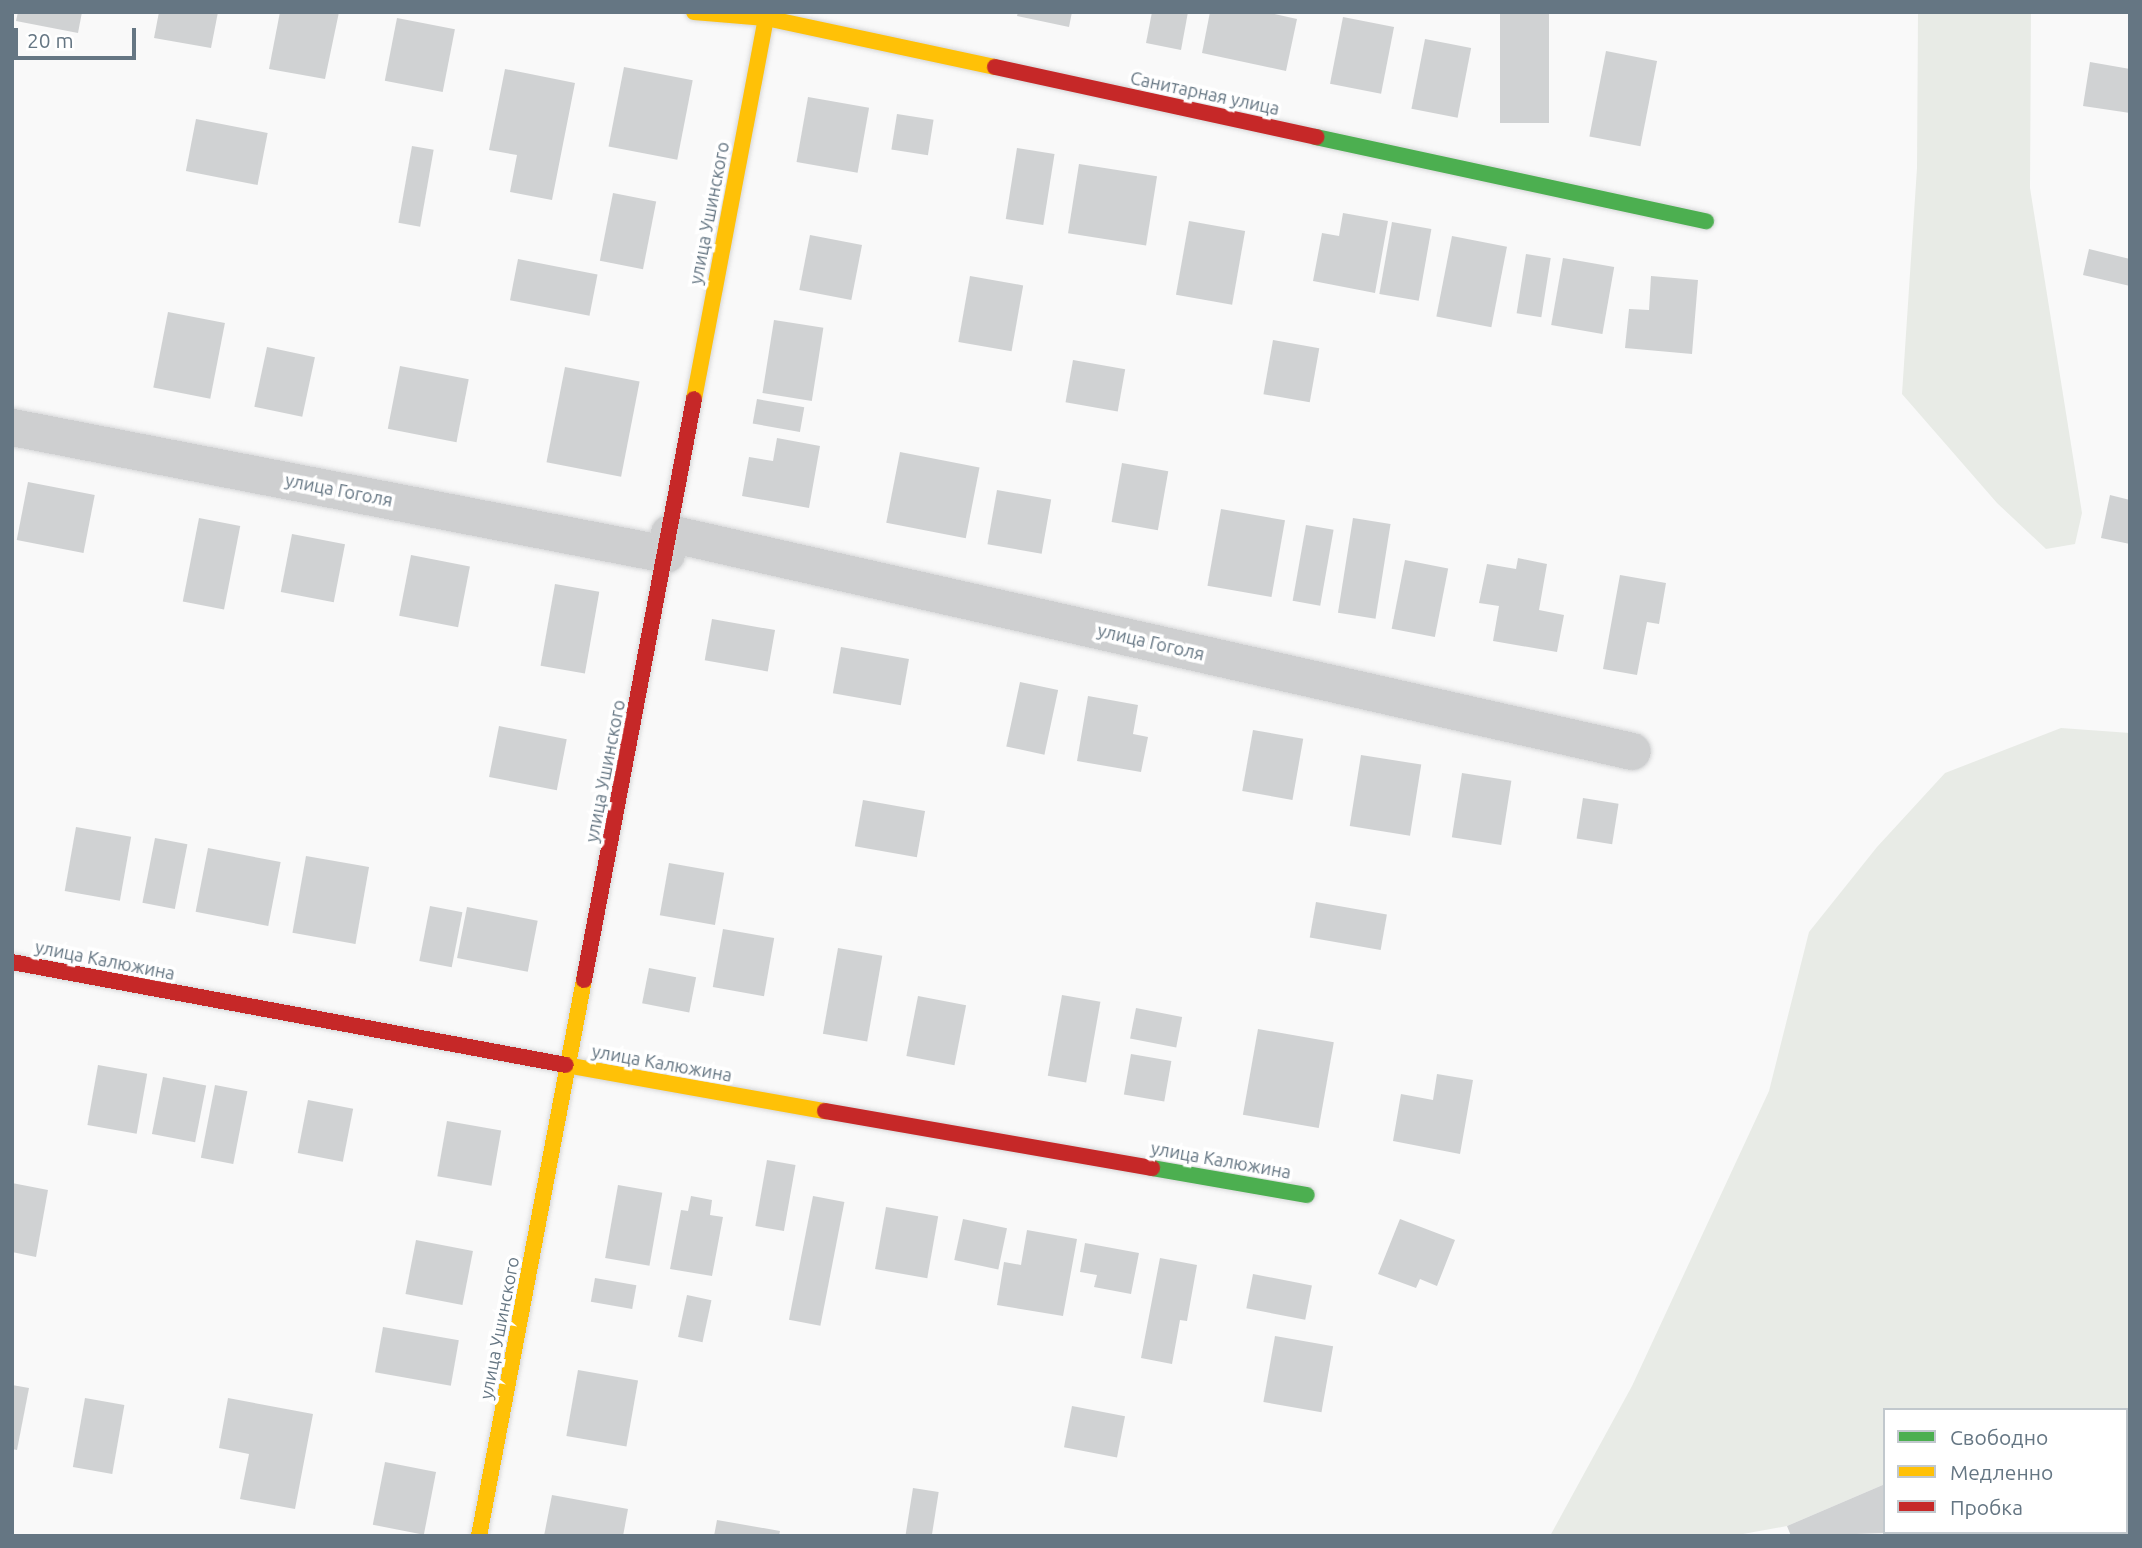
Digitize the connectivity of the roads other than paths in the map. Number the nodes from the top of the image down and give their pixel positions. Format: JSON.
{"nodes":[{"id":1,"x":694,"y":12,"type":"edge"},
{"id":2,"x":766,"y":15,"type":"edge"},
{"id":3,"x":1706,"y":221,"type":"dead end"},
{"id":4,"x":12,"y":427,"type":"edge"},
{"id":5,"x":667,"y":543,"type":"junction"},
{"id":6,"x":1632,"y":751,"type":"dead end"},
{"id":7,"x":12,"y":962,"type":"edge"},
{"id":8,"x":569,"y":1066,"type":"junction"},
{"id":9,"x":1307,"y":1195,"type":"dead end"},
{"id":10,"x":479,"y":1536,"type":"edge"}],
"edges":[{"from":1,"to":2,"type":"street","name":"Санитарная улица"},
{"from":2,"to":3,"type":"street","name":"Санитарная улица"},
{"from":2,"to":5,"type":"street","name":"улица Ушинского"},
{"from":4,"to":5,"type":"street","name":"улица Гоголя"},
{"from":5,"to":6,"type":"street","name":"улица Гоголя"},
{"from":5,"to":8,"type":"street","name":"улица Ушинского"},
{"from":7,"to":8,"type":"street","name":"улица Калюжина"},
{"from":8,"to":9,"type":"street","name":"улица Калюжина"},
{"from":8,"to":10,"type":"street","name":"улица Ушинского"}]}
